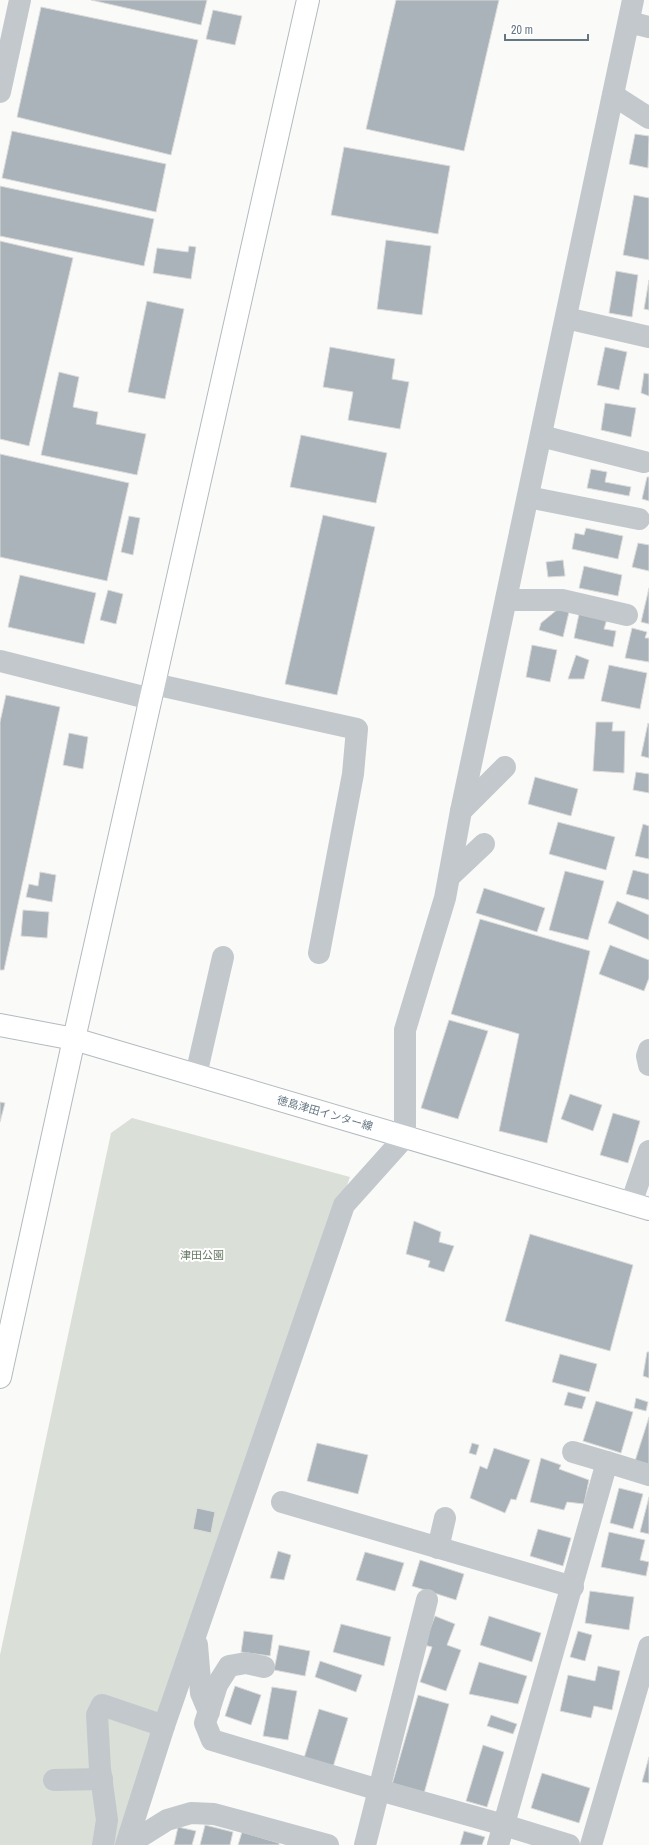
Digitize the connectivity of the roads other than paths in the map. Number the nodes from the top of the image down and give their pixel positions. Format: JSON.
{"nodes":[{"id":1,"x":20,"y":0,"type":"edge"},
{"id":2,"x":308,"y":0,"type":"edge"},
{"id":3,"x":633,"y":0,"type":"edge"},
{"id":4,"x":639,"y":24,"type":"edge"},
{"id":5,"x":0,"y":92,"type":"edge"},
{"id":6,"x":613,"y":95,"type":"junction"},
{"id":7,"x":649,"y":118,"type":"edge"},
{"id":8,"x":566,"y":318,"type":"junction"},
{"id":9,"x":649,"y":336,"type":"edge"},
{"id":10,"x":541,"y":436,"type":"junction"},
{"id":11,"x":644,"y":462,"type":"dead end"},
{"id":12,"x":528,"y":497,"type":"junction"},
{"id":13,"x":639,"y":519,"type":"dead end"},
{"id":14,"x":506,"y":600,"type":"junction"},
{"id":15,"x":627,"y":615,"type":"dead end"},
{"id":16,"x":0,"y":661,"type":"edge"},
{"id":17,"x":152,"y":691,"type":"junction"},
{"id":18,"x":505,"y":767,"type":"dead end"},
{"id":19,"x":461,"y":810,"type":"junction"},
{"id":20,"x":484,"y":844,"type":"dead end"},
{"id":21,"x":448,"y":877,"type":"junction"},
{"id":22,"x":319,"y":953,"type":"dead end"},
{"id":23,"x":223,"y":957,"type":"dead end"},
{"id":24,"x":0,"y":1025,"type":"edge"},
{"id":25,"x":74,"y":1039,"type":"junction"},
{"id":26,"x":649,"y":1050,"type":"edge"},
{"id":27,"x":649,"y":1065,"type":"edge"},
{"id":28,"x":196,"y":1075,"type":"junction"},
{"id":29,"x":405,"y":1137,"type":"junction"},
{"id":30,"x":649,"y":1151,"type":"edge"},
{"id":31,"x":640,"y":1206,"type":"edge"},
{"id":32,"x":0,"y":1377,"type":"edge"},
{"id":33,"x":573,"y":1452,"type":"dead end"},
{"id":34,"x":607,"y":1462,"type":"junction"},
{"id":35,"x":649,"y":1475,"type":"edge"},
{"id":36,"x":282,"y":1502,"type":"dead end"},
{"id":37,"x":445,"y":1518,"type":"dead end"},
{"id":38,"x":438,"y":1548,"type":"junction"},
{"id":39,"x":573,"y":1587,"type":"junction"},
{"id":40,"x":428,"y":1600,"type":"dead end"},
{"id":41,"x":197,"y":1636,"type":"junction"},
{"id":42,"x":649,"y":1647,"type":"edge"},
{"id":43,"x":264,"y":1667,"type":"dead end"},
{"id":44,"x":208,"y":1712,"type":"junction"},
{"id":45,"x":164,"y":1726,"type":"junction"},
{"id":46,"x":102,"y":1779,"type":"junction"},
{"id":47,"x":54,"y":1780,"type":"dead end"},
{"id":48,"x":379,"y":1790,"type":"junction"},
{"id":49,"x":501,"y":1835,"type":"edge"},
{"id":50,"x":103,"y":1845,"type":"edge"},
{"id":51,"x":126,"y":1845,"type":"edge"},
{"id":52,"x":328,"y":1845,"type":"edge"},
{"id":53,"x":365,"y":1845,"type":"edge"},
{"id":54,"x":569,"y":1845,"type":"edge"},
{"id":55,"x":591,"y":1845,"type":"edge"}],
"edges":[{"from":1,"to":5,"type":"street"},
{"from":2,"to":17,"type":"street"},
{"from":3,"to":4,"type":"street"},
{"from":4,"to":6,"type":"street"},
{"from":6,"to":7,"type":"street"},
{"from":6,"to":8,"type":"street"},
{"from":8,"to":9,"type":"street"},
{"from":8,"to":10,"type":"street"},
{"from":10,"to":11,"type":"street"},
{"from":10,"to":12,"type":"street"},
{"from":12,"to":13,"type":"street"},
{"from":12,"to":14,"type":"street"},
{"from":14,"to":15,"type":"street"},
{"from":14,"to":19,"type":"street"},
{"from":16,"to":17,"type":"street"},
{"from":17,"to":22,"type":"street"},
{"from":17,"to":25,"type":"street"},
{"from":18,"to":19,"type":"street"},
{"from":19,"to":21,"type":"street"},
{"from":20,"to":21,"type":"street"},
{"from":21,"to":29,"type":"street"},
{"from":23,"to":28,"type":"street"},
{"from":24,"to":25,"type":"street","name":"徳島津田インター線"},
{"from":25,"to":28,"type":"street","name":"徳島津田インター線"},
{"from":25,"to":32,"type":"street"},
{"from":26,"to":27,"type":"street"},
{"from":28,"to":29,"type":"street","name":"徳島津田インター線"},
{"from":29,"to":31,"type":"street","name":"徳島津田インター線"},
{"from":29,"to":41,"type":"street"},
{"from":30,"to":31,"type":"street"},
{"from":33,"to":34,"type":"street"},
{"from":34,"to":35,"type":"street"},
{"from":34,"to":39,"type":"street"},
{"from":36,"to":38,"type":"street"},
{"from":37,"to":38,"type":"street"},
{"from":38,"to":39,"type":"street"},
{"from":39,"to":49,"type":"street"},
{"from":40,"to":48,"type":"street"},
{"from":41,"to":44,"type":"street"},
{"from":41,"to":45,"type":"street"},
{"from":42,"to":55,"type":"street"},
{"from":43,"to":44,"type":"street"},
{"from":44,"to":48,"type":"street"},
{"from":45,"to":46,"type":"street"},
{"from":45,"to":51,"type":"street"},
{"from":46,"to":47,"type":"street"},
{"from":46,"to":50,"type":"street"},
{"from":48,"to":49,"type":"street"},
{"from":48,"to":53,"type":"street"},
{"from":49,"to":54,"type":"street"},
{"from":51,"to":52,"type":"street"}]}
